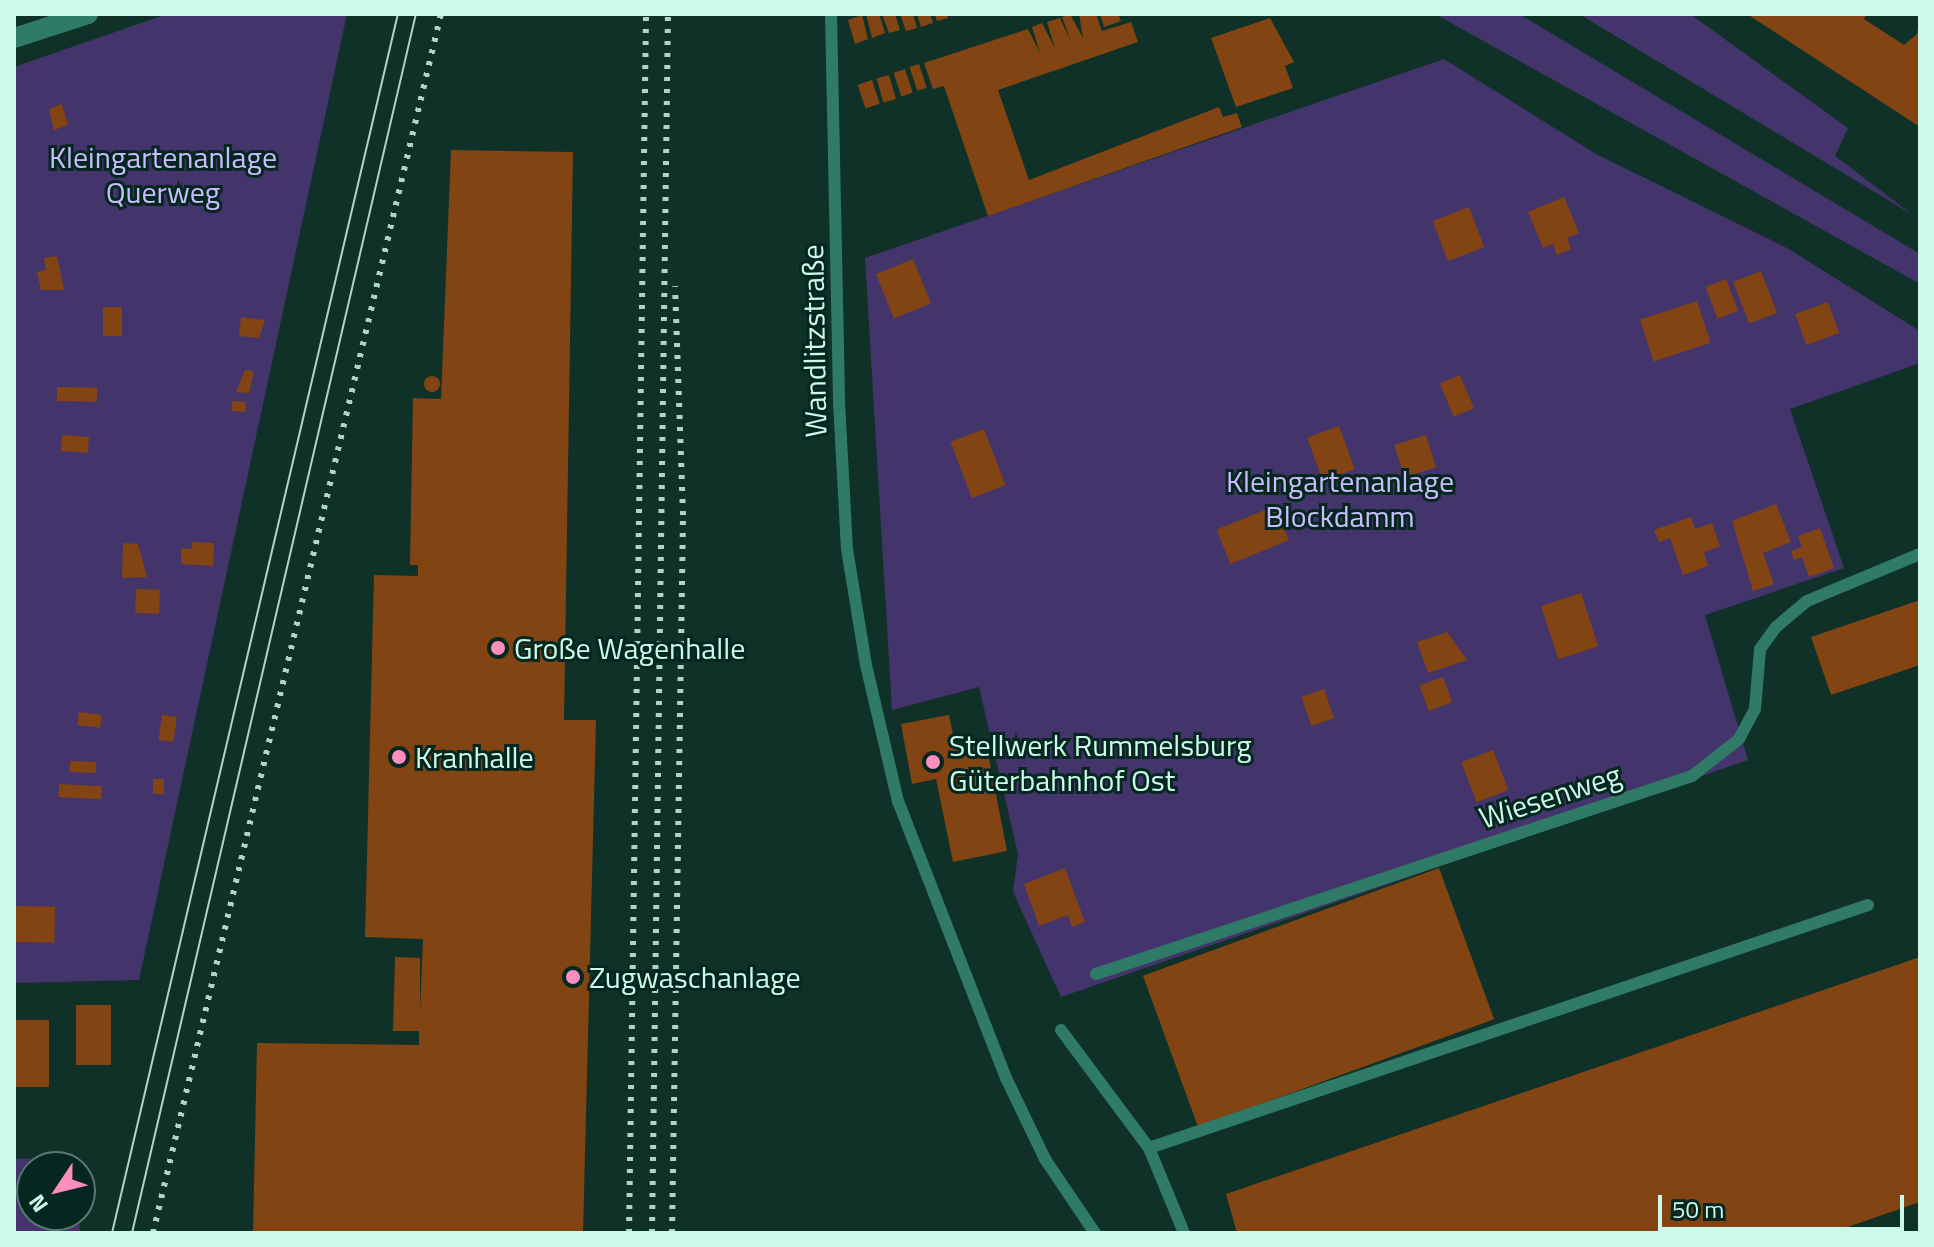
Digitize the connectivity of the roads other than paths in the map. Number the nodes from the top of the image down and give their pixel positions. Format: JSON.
{"nodes":[{"id":1,"x":88,"y":14,"type":"edge"},
{"id":2,"x":831,"y":14,"type":"edge"},
{"id":3,"x":14,"y":38,"type":"edge"},
{"id":4,"x":1920,"y":554,"type":"edge"},
{"id":5,"x":1868,"y":905,"type":"dead end"},
{"id":6,"x":1096,"y":974,"type":"dead end"},
{"id":7,"x":1061,"y":1030,"type":"dead end"},
{"id":8,"x":1149,"y":1148,"type":"junction"},
{"id":9,"x":1095,"y":1233,"type":"edge"},
{"id":10,"x":1184,"y":1233,"type":"edge"}],
"edges":[{"from":1,"to":3,"type":"street"},
{"from":2,"to":9,"type":"lane","name":"Wandlitzstraße"},
{"from":4,"to":6,"type":"lane","name":"Wiesenweg"},
{"from":5,"to":8,"type":"lane"},
{"from":7,"to":8,"type":"lane"},
{"from":8,"to":10,"type":"lane"}]}
